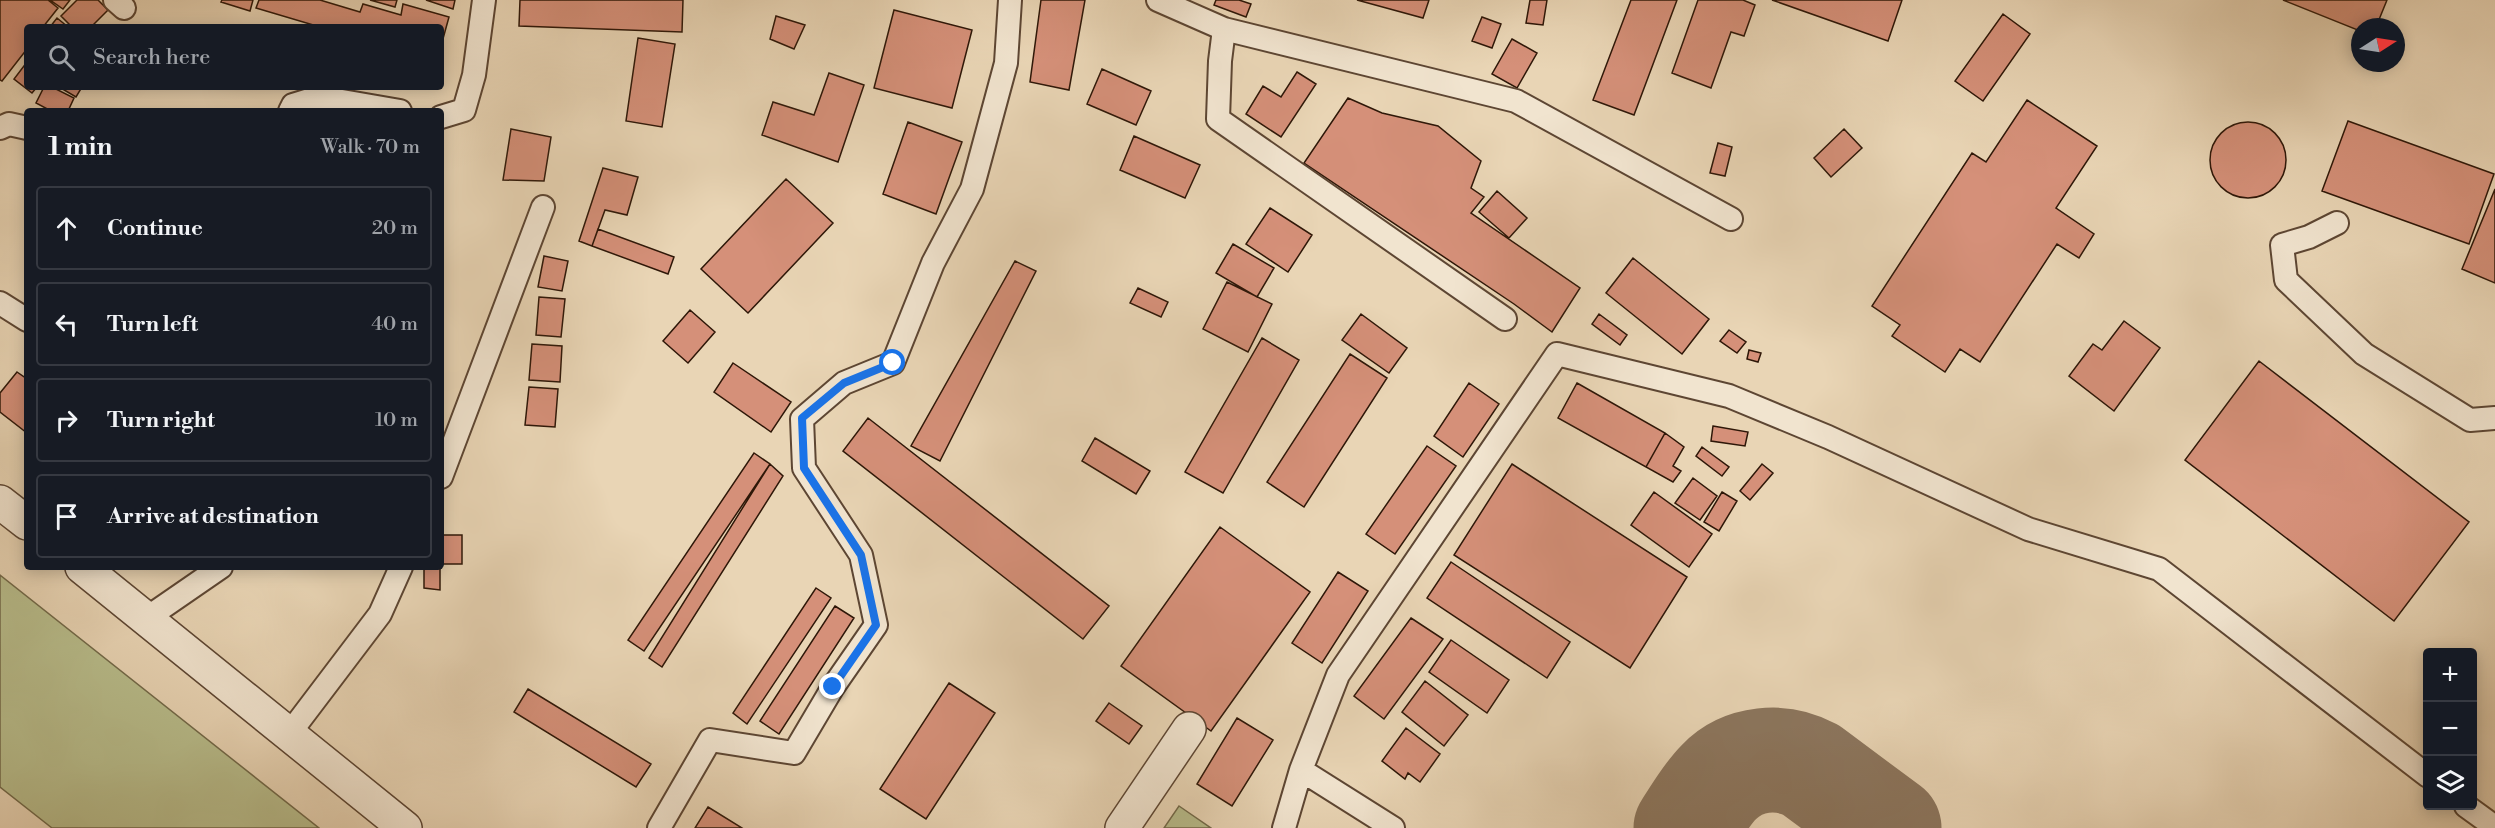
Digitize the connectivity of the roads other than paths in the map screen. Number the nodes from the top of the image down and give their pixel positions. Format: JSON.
{"nodes":[{"id":1,"x":484,"y":0,"type":"edge"},
{"id":2,"x":1010,"y":0,"type":"edge"},
{"id":3,"x":1158,"y":0,"type":"edge"},
{"id":4,"x":1224,"y":29,"type":"junction"},
{"id":5,"x":292,"y":108,"type":"edge"},
{"id":6,"x":381,"y":108,"type":"edge"},
{"id":7,"x":444,"y":116,"type":"edge"},
{"id":8,"x":24,"y":127,"type":"edge"},
{"id":9,"x":0,"y":128,"type":"edge"},
{"id":10,"x":543,"y":207,"type":"dead end"},
{"id":11,"x":1731,"y":219,"type":"dead end"},
{"id":12,"x":2337,"y":223,"type":"dead end"},
{"id":13,"x":0,"y":303,"type":"edge"},
{"id":14,"x":24,"y":318,"type":"edge"},
{"id":15,"x":1505,"y":319,"type":"dead end"},
{"id":16,"x":2495,"y":418,"type":"edge"},
{"id":17,"x":444,"y":469,"type":"edge"},
{"id":18,"x":0,"y":502,"type":"edge"},
{"id":19,"x":24,"y":521,"type":"edge"},
{"id":20,"x":86,"y":570,"type":"edge"},
{"id":21,"x":217,"y":570,"type":"edge"},
{"id":22,"x":400,"y":570,"type":"edge"},
{"id":23,"x":147,"y":618,"type":"junction"},
{"id":24,"x":1189,"y":729,"type":"dead end"},
{"id":25,"x":290,"y":734,"type":"junction"},
{"id":26,"x":1301,"y":770,"type":"junction"},
{"id":27,"x":2423,"y":773,"type":"edge"},
{"id":28,"x":2471,"y":810,"type":"edge"},
{"id":29,"x":405,"y":828,"type":"edge"},
{"id":30,"x":659,"y":828,"type":"edge"},
{"id":31,"x":1122,"y":828,"type":"edge"},
{"id":32,"x":1284,"y":828,"type":"edge"},
{"id":33,"x":1393,"y":828,"type":"edge"},
{"id":34,"x":2495,"y":828,"type":"edge"}],
"edges":[{"from":1,"to":7,"type":"lane"},
{"from":2,"to":30,"type":"lane"},
{"from":3,"to":4,"type":"lane"},
{"from":4,"to":11,"type":"lane"},
{"from":4,"to":15,"type":"lane"},
{"from":5,"to":6,"type":"lane"},
{"from":8,"to":9,"type":"lane"},
{"from":10,"to":17,"type":"lane"},
{"from":12,"to":16,"type":"lane"},
{"from":13,"to":14,"type":"lane"},
{"from":18,"to":19,"type":"street"},
{"from":20,"to":23,"type":"street"},
{"from":21,"to":23,"type":"lane"},
{"from":22,"to":25,"type":"lane"},
{"from":23,"to":25,"type":"street"},
{"from":24,"to":31,"type":"street"},
{"from":25,"to":29,"type":"street"},
{"from":26,"to":27,"type":"lane"},
{"from":26,"to":32,"type":"lane"},
{"from":26,"to":33,"type":"lane"},
{"from":28,"to":34,"type":"lane"}]}
